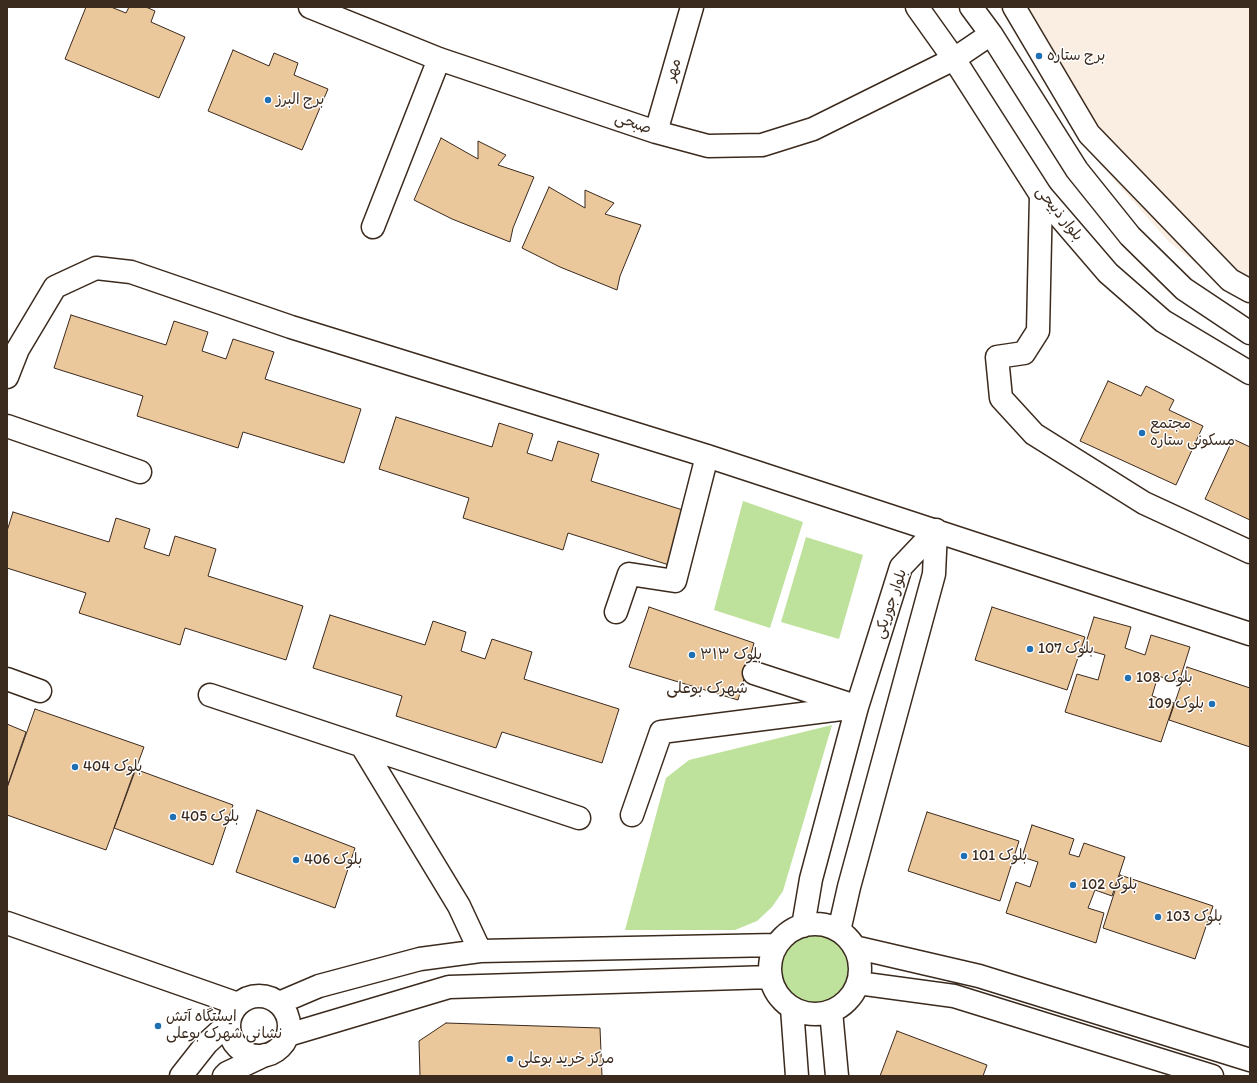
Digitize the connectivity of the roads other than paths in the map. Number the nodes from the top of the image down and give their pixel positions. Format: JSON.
{"nodes":[{"id":1,"x":310,"y":7,"type":"edge"},
{"id":2,"x":692,"y":7,"type":"edge"},
{"id":3,"x":917,"y":7,"type":"edge"},
{"id":4,"x":971,"y":7,"type":"edge"},
{"id":5,"x":1014,"y":7,"type":"edge"},
{"id":6,"x":991,"y":34,"type":"junction"},
{"id":7,"x":439,"y":59,"type":"junction"},
{"id":8,"x":954,"y":59,"type":"junction"},
{"id":9,"x":656,"y":132,"type":"junction"},
{"id":10,"x":1041,"y":195,"type":"junction"},
{"id":11,"x":373,"y":227,"type":"dead end"},
{"id":12,"x":1250,"y":290,"type":"edge"},
{"id":13,"x":1250,"y":333,"type":"edge"},
{"id":14,"x":1250,"y":373,"type":"edge"},
{"id":15,"x":7,"y":377,"type":"edge"},
{"id":16,"x":7,"y":426,"type":"edge"},
{"id":17,"x":707,"y":456,"type":"junction"},
{"id":18,"x":140,"y":472,"type":"dead end"},
{"id":19,"x":936,"y":530,"type":"junction"},
{"id":20,"x":1250,"y":552,"type":"edge"},
{"id":21,"x":616,"y":612,"type":"dead end"},
{"id":22,"x":1250,"y":634,"type":"edge"},
{"id":23,"x":754,"y":673,"type":"dead end"},
{"id":24,"x":7,"y":679,"type":"edge"},
{"id":25,"x":40,"y":691,"type":"dead end"},
{"id":26,"x":210,"y":695,"type":"dead end"},
{"id":27,"x":857,"y":707,"type":"junction"},
{"id":28,"x":362,"y":746,"type":"junction"},
{"id":29,"x":632,"y":815,"type":"dead end"},
{"id":30,"x":579,"y":818,"type":"dead end"},
{"id":31,"x":7,"y":923,"type":"edge"},
{"id":32,"x":803,"y":926,"type":"junction"},
{"id":33,"x":839,"y":931,"type":"junction"},
{"id":34,"x":776,"y":945,"type":"junction"},
{"id":35,"x":854,"y":947,"type":"junction"},
{"id":36,"x":480,"y":951,"type":"junction"},
{"id":37,"x":770,"y":977,"type":"junction"},
{"id":38,"x":858,"y":983,"type":"junction"},
{"id":39,"x":279,"y":1003,"type":"junction"},
{"id":40,"x":792,"y":1008,"type":"junction"},
{"id":41,"x":831,"y":1011,"type":"junction"},
{"id":42,"x":233,"y":1013,"type":"junction"},
{"id":43,"x":288,"y":1035,"type":"junction"},
{"id":44,"x":265,"y":1055,"type":"junction"},
{"id":45,"x":1247,"y":1061,"type":"edge"},
{"id":46,"x":181,"y":1076,"type":"edge"},
{"id":47,"x":224,"y":1076,"type":"edge"},
{"id":48,"x":797,"y":1076,"type":"edge"},
{"id":49,"x":837,"y":1076,"type":"edge"},
{"id":50,"x":1212,"y":1076,"type":"edge"}],
"edges":[{"from":1,"to":7,"type":"street","name":"صبحی"},
{"from":2,"to":9,"type":"street","name":"مهر"},
{"from":3,"to":8,"type":"street","name":"بلوار ذبیحی"},
{"from":4,"to":6,"type":"street"},
{"from":5,"to":12,"type":"street"},
{"from":6,"to":8,"type":"street","name":"صبحی"},
{"from":6,"to":13,"type":"street"},
{"from":7,"to":9,"type":"street","name":"صبحی"},
{"from":7,"to":11,"type":"street"},
{"from":8,"to":9,"type":"street","name":"صبحی"},
{"from":8,"to":10,"type":"street","name":"بلوار ذبیحی"},
{"from":10,"to":14,"type":"street","name":"بلوار ذبیحی"},
{"from":10,"to":20,"type":"street"},
{"from":15,"to":17,"type":"street"},
{"from":16,"to":18,"type":"street"},
{"from":17,"to":19,"type":"street"},
{"from":17,"to":21,"type":"street"},
{"from":19,"to":22,"type":"street"},
{"from":19,"to":27,"type":"street","name":"بلوار جوریکی"},
{"from":19,"to":33,"type":"street","name":"بلوار جوریکی"},
{"from":23,"to":27,"type":"street"},
{"from":24,"to":25,"type":"street"},
{"from":26,"to":28,"type":"street"},
{"from":27,"to":29,"type":"street"},
{"from":27,"to":32,"type":"street","name":"بلوار جوریکی"},
{"from":28,"to":30,"type":"street"},
{"from":28,"to":36,"type":"street"},
{"from":31,"to":42,"type":"street"},
{"from":32,"to":33,"type":"street"},
{"from":32,"to":34,"type":"street"},
{"from":33,"to":35,"type":"street"},
{"from":34,"to":36,"type":"street"},
{"from":34,"to":37,"type":"street"},
{"from":35,"to":38,"type":"street"},
{"from":35,"to":45,"type":"street"},
{"from":36,"to":39,"type":"street"},
{"from":37,"to":40,"type":"street"},
{"from":37,"to":43,"type":"street"},
{"from":38,"to":41,"type":"street"},
{"from":38,"to":50,"type":"street"},
{"from":39,"to":42,"type":"street"},
{"from":39,"to":43,"type":"street"},
{"from":40,"to":41,"type":"street"},
{"from":40,"to":48,"type":"street"},
{"from":41,"to":49,"type":"street"},
{"from":42,"to":44,"type":"street"},
{"from":42,"to":46,"type":"street"},
{"from":43,"to":44,"type":"street"},
{"from":44,"to":47,"type":"street"}]}
